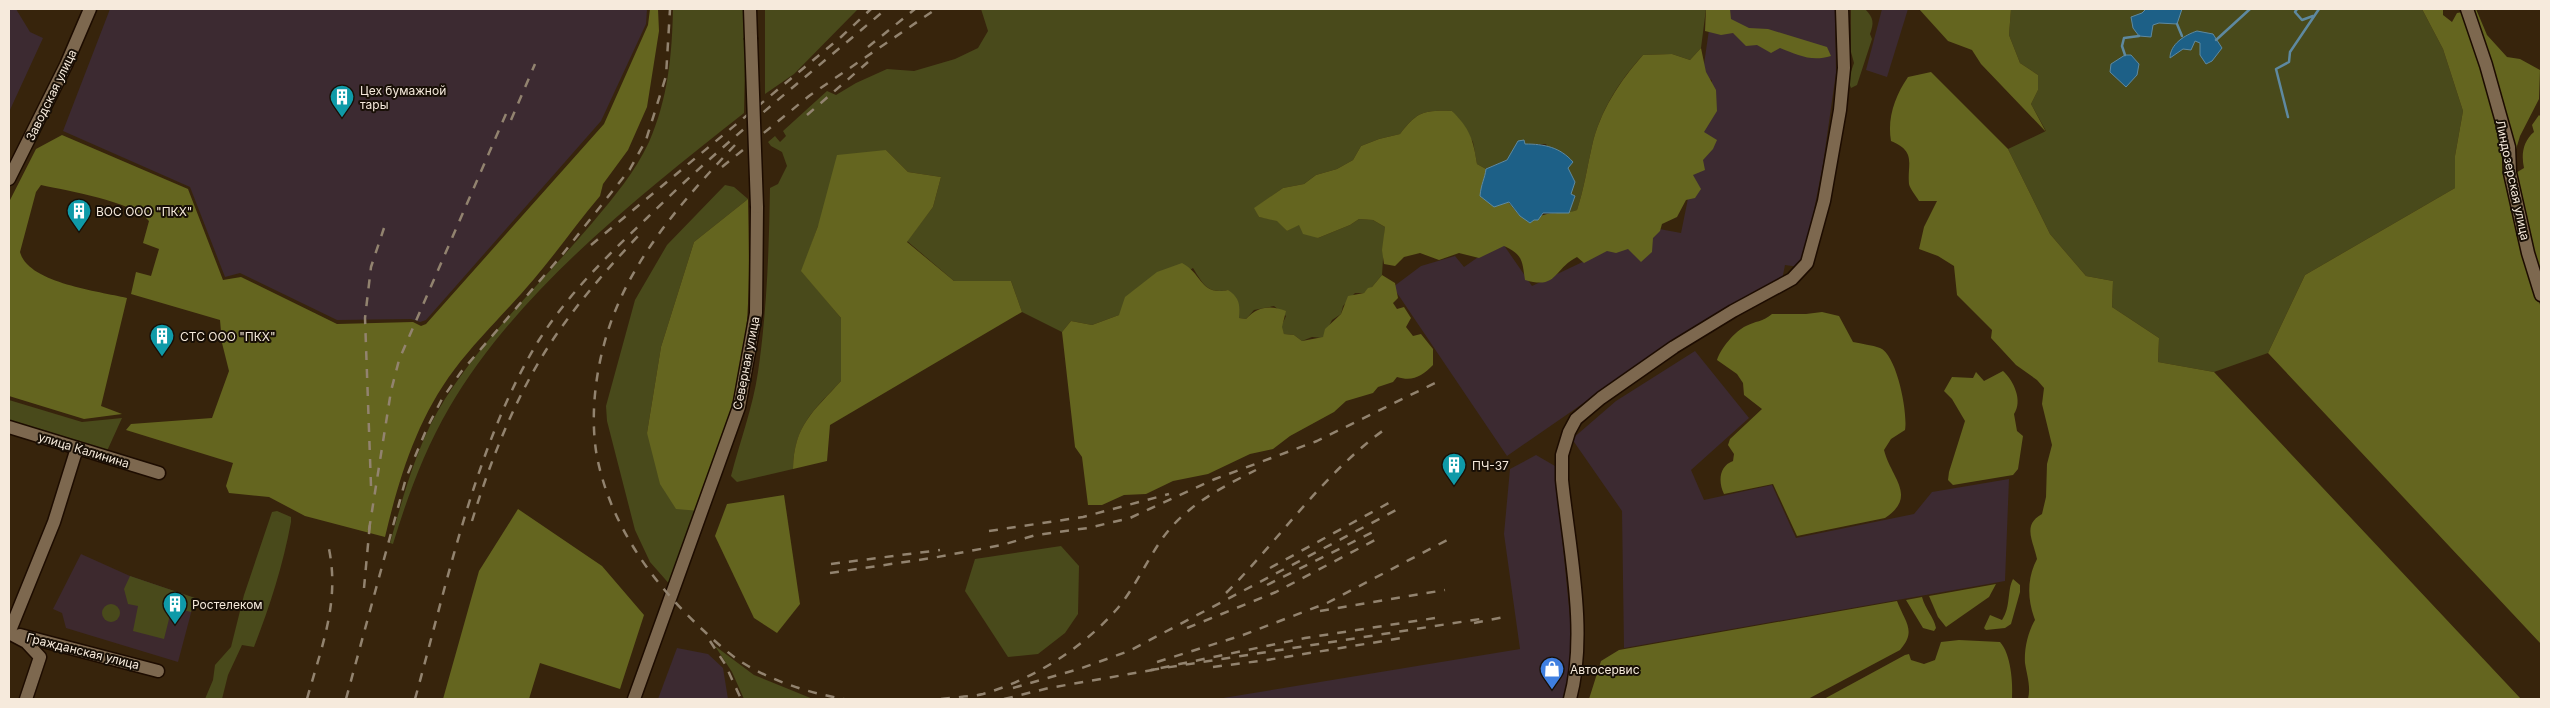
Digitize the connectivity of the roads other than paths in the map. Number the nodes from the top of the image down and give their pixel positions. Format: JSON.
{"nodes":[{"id":1,"x":90,"y":9,"type":"edge"},
{"id":2,"x":750,"y":9,"type":"edge"},
{"id":3,"x":1842,"y":9,"type":"edge"},
{"id":4,"x":2466,"y":9,"type":"edge"},
{"id":5,"x":9,"y":180,"type":"edge"},
{"id":6,"x":2541,"y":295,"type":"edge"},
{"id":7,"x":9,"y":427,"type":"edge"},
{"id":8,"x":77,"y":448,"type":"junction"},
{"id":9,"x":159,"y":473,"type":"dead end"},
{"id":10,"x":9,"y":633,"type":"edge"},
{"id":11,"x":158,"y":671,"type":"dead end"},
{"id":12,"x":26,"y":699,"type":"edge"},
{"id":13,"x":634,"y":699,"type":"edge"},
{"id":14,"x":1570,"y":699,"type":"edge"}],
"edges":[{"from":1,"to":5,"type":"street","name":"Заводская улица"},
{"from":2,"to":13,"type":"street","name":"Северная улица","bridge":true},
{"from":3,"to":14,"type":"street"},
{"from":4,"to":6,"type":"street","name":"Линдозерская улица"},
{"from":7,"to":8,"type":"street","name":"улица Калинина"},
{"from":8,"to":9,"type":"street","name":"улица Калинина"},
{"from":8,"to":10,"type":"street"},
{"from":10,"to":11,"type":"street","name":"Гражданская улица"},
{"from":10,"to":12,"type":"street"}]}
